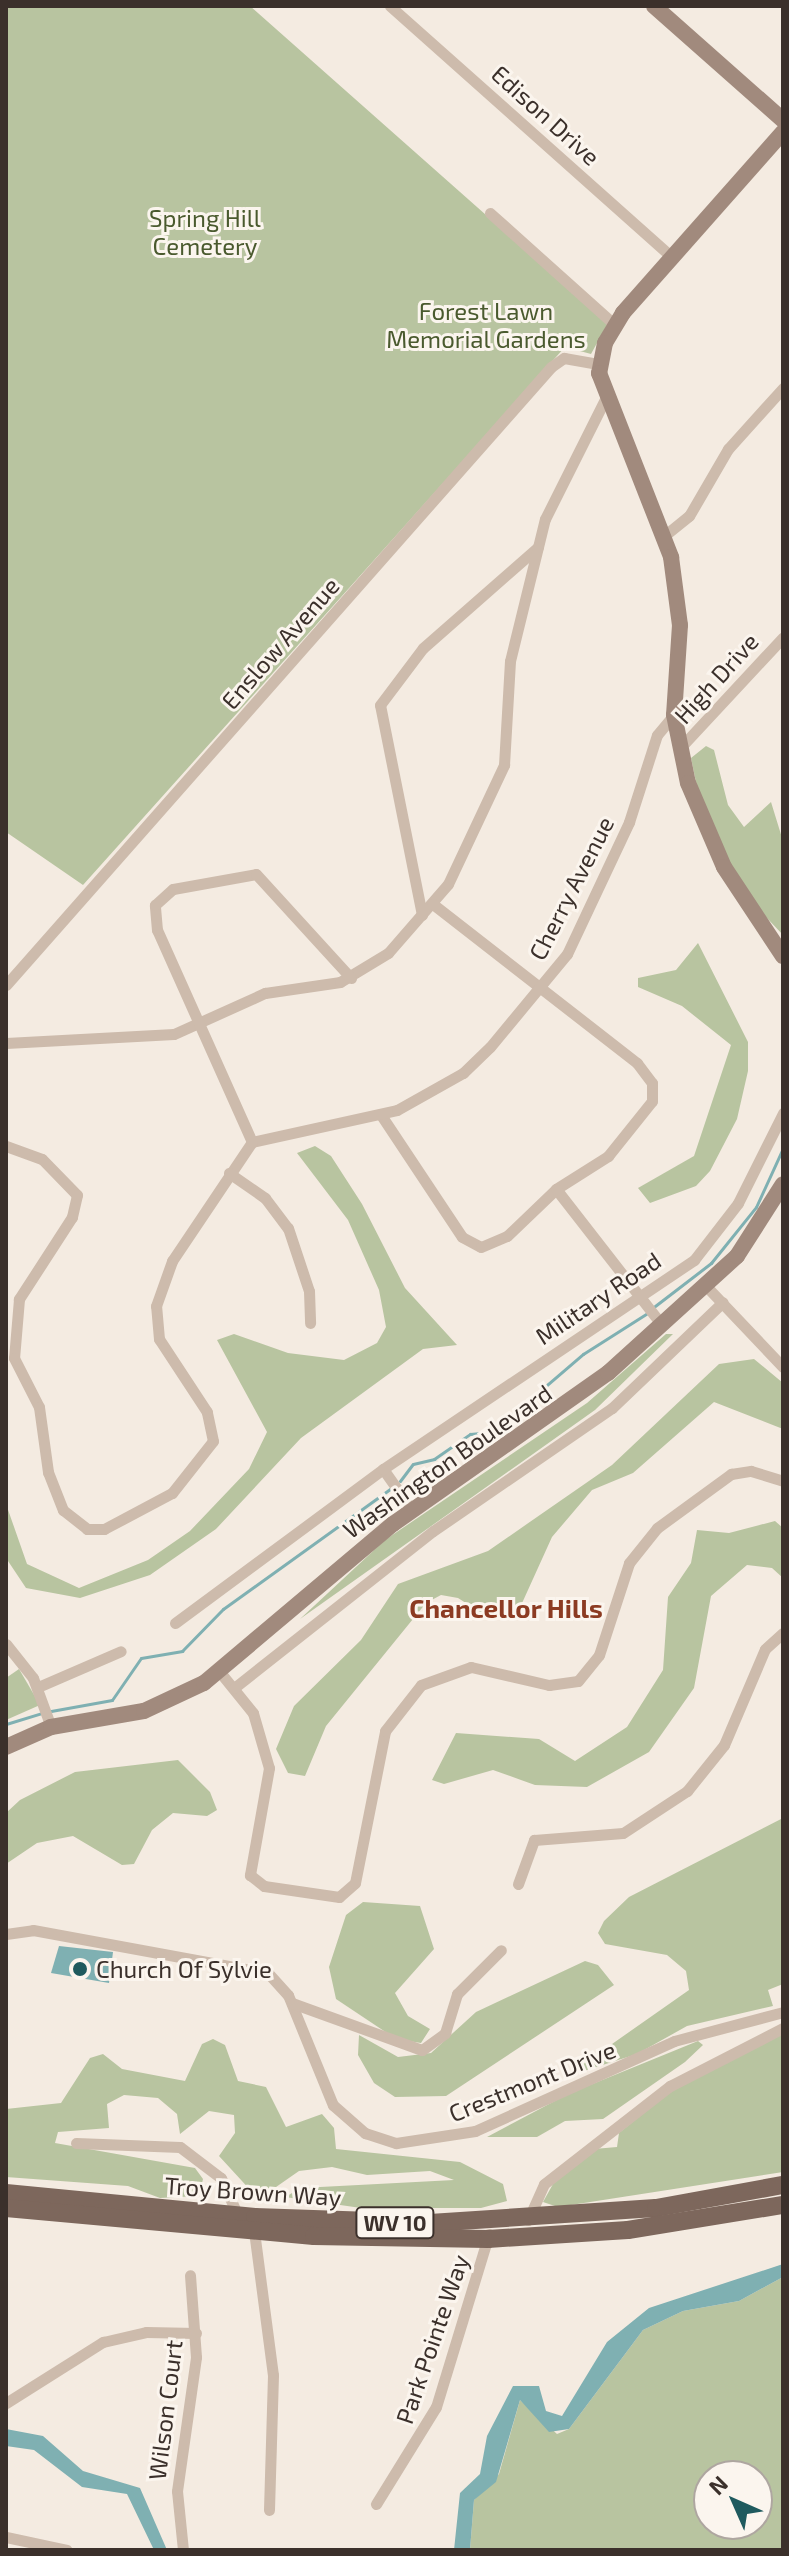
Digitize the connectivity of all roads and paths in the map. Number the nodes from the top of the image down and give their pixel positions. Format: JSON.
{"nodes":[{"id":1,"x":390,"y":6,"type":"edge"},
{"id":2,"x":654,"y":6,"type":"edge"},
{"id":3,"x":783,"y":120,"type":"edge"},
{"id":4,"x":783,"y":132,"type":"edge"},
{"id":5,"x":490,"y":213,"type":"dead end"},
{"id":6,"x":672,"y":257,"type":"junction"},
{"id":7,"x":615,"y":325,"type":"junction"},
{"id":8,"x":599,"y":364,"type":"junction"},
{"id":9,"x":783,"y":388,"type":"edge"},
{"id":10,"x":605,"y":399,"type":"junction"},
{"id":11,"x":664,"y":536,"type":"junction"},
{"id":12,"x":538,"y":547,"type":"junction"},
{"id":13,"x":783,"y":637,"type":"edge"},
{"id":14,"x":674,"y":715,"type":"junction"},
{"id":15,"x":680,"y":748,"type":"junction"},
{"id":16,"x":415,"y":889,"type":"junction"},
{"id":17,"x":442,"y":893,"type":"junction"},
{"id":18,"x":433,"y":904,"type":"junction"},
{"id":19,"x":422,"y":915,"type":"junction"},
{"id":20,"x":783,"y":956,"type":"edge"},
{"id":21,"x":351,"y":978,"type":"junction"},
{"id":22,"x":6,"y":985,"type":"edge"},
{"id":23,"x":542,"y":989,"type":"junction"},
{"id":24,"x":197,"y":1026,"type":"junction"},
{"id":25,"x":6,"y":1043,"type":"edge"},
{"id":26,"x":783,"y":1113,"type":"edge"},
{"id":27,"x":381,"y":1115,"type":"junction"},
{"id":28,"x":252,"y":1142,"type":"junction"},
{"id":29,"x":6,"y":1146,"type":"edge"},
{"id":30,"x":229,"y":1173,"type":"junction"},
{"id":31,"x":783,"y":1184,"type":"edge"},
{"id":32,"x":556,"y":1189,"type":"junction"},
{"id":33,"x":777,"y":1206,"type":"edge"},
{"id":34,"x":706,"y":1286,"type":"junction"},
{"id":35,"x":640,"y":1297,"type":"junction"},
{"id":36,"x":723,"y":1302,"type":"junction"},
{"id":37,"x":310,"y":1323,"type":"dead end"},
{"id":38,"x":662,"y":1325,"type":"junction"},
{"id":39,"x":783,"y":1367,"type":"edge"},
{"id":40,"x":383,"y":1469,"type":"junction"},
{"id":41,"x":783,"y":1481,"type":"edge"},
{"id":42,"x":412,"y":1510,"type":"junction"},
{"id":43,"x":175,"y":1623,"type":"dead end"},
{"id":44,"x":783,"y":1633,"type":"edge"},
{"id":45,"x":6,"y":1644,"type":"edge"},
{"id":46,"x":121,"y":1651,"type":"dead end"},
{"id":47,"x":219,"y":1671,"type":"junction"},
{"id":48,"x":38,"y":1687,"type":"junction"},
{"id":49,"x":234,"y":1688,"type":"junction"},
{"id":50,"x":51,"y":1727,"type":"junction"},
{"id":51,"x":6,"y":1747,"type":"edge"},
{"id":52,"x":518,"y":1884,"type":"dead end"},
{"id":53,"x":6,"y":1934,"type":"edge"},
{"id":54,"x":501,"y":1950,"type":"dead end"},
{"id":55,"x":292,"y":2003,"type":"junction"},
{"id":56,"x":783,"y":2012,"type":"edge"},
{"id":57,"x":783,"y":2028,"type":"edge"},
{"id":58,"x":76,"y":2143,"type":"dead end"},
{"id":59,"x":783,"y":2185,"type":"edge"},
{"id":60,"x":6,"y":2193,"type":"edge"},
{"id":61,"x":783,"y":2205,"type":"edge"},
{"id":62,"x":6,"y":2208,"type":"edge"},
{"id":63,"x":238,"y":2216,"type":"junction"},
{"id":64,"x":528,"y":2229,"type":"junction"},
{"id":65,"x":254,"y":2231,"type":"junction"},
{"id":66,"x":489,"y":2231,"type":"junction"},
{"id":67,"x":190,"y":2275,"type":"dead end"},
{"id":68,"x":196,"y":2333,"type":"junction"},
{"id":69,"x":6,"y":2403,"type":"edge"},
{"id":70,"x":376,"y":2504,"type":"dead end"},
{"id":71,"x":269,"y":2510,"type":"dead end"},
{"id":72,"x":6,"y":2537,"type":"edge"},
{"id":73,"x":67,"y":2550,"type":"edge"},
{"id":74,"x":183,"y":2550,"type":"edge"}],
"edges":[{"from":1,"to":6,"type":"street","name":"Edison Drive"},
{"from":2,"to":3,"type":"street"},
{"from":4,"to":6,"type":"street"},
{"from":5,"to":7,"type":"street"},
{"from":6,"to":7,"type":"street"},
{"from":7,"to":8,"type":"street"},
{"from":8,"to":10,"type":"street"},
{"from":8,"to":22,"type":"street","name":"Enslow Avenue"},
{"from":9,"to":11,"type":"street"},
{"from":10,"to":11,"type":"street"},
{"from":10,"to":12,"type":"street"},
{"from":11,"to":14,"type":"street"},
{"from":12,"to":16,"type":"street"},
{"from":12,"to":17,"type":"street"},
{"from":13,"to":15,"type":"street","name":"High Drive"},
{"from":14,"to":15,"type":"street"},
{"from":14,"to":23,"type":"street","name":"Cherry Avenue"},
{"from":15,"to":20,"type":"street"},
{"from":16,"to":17,"type":"street"},
{"from":16,"to":19,"type":"street"},
{"from":17,"to":18,"type":"street"},
{"from":18,"to":19,"type":"street"},
{"from":18,"to":23,"type":"street"},
{"from":19,"to":21,"type":"street"},
{"from":21,"to":24,"type":"street"},
{"from":21,"to":24,"type":"street"},
{"from":23,"to":27,"type":"street","name":"Cherry Avenue"},
{"from":23,"to":32,"type":"street"},
{"from":24,"to":25,"type":"street"},
{"from":24,"to":28,"type":"street"},
{"from":26,"to":35,"type":"street","name":"Military Road"},
{"from":27,"to":28,"type":"street","name":"Cherry Avenue"},
{"from":27,"to":32,"type":"street"},
{"from":28,"to":30,"type":"street"},
{"from":29,"to":30,"type":"street"},
{"from":30,"to":37,"type":"street"},
{"from":31,"to":33,"type":"street","name":"Washington Boulevard"},
{"from":32,"to":35,"type":"street"},
{"from":33,"to":34,"type":"street","name":"Washington Boulevard"},
{"from":34,"to":36,"type":"street"},
{"from":34,"to":38,"type":"street","name":"Washington Boulevard"},
{"from":35,"to":38,"type":"street"},
{"from":35,"to":40,"type":"street","name":"Military Road"},
{"from":36,"to":39,"type":"street"},
{"from":36,"to":49,"type":"street","name":"Washington Boulevard"},
{"from":38,"to":42,"type":"street","name":"Washington Boulevard"},
{"from":40,"to":42,"type":"street"},
{"from":40,"to":43,"type":"street","name":"Military Road"},
{"from":41,"to":49,"type":"street"},
{"from":42,"to":47,"type":"street","name":"Washington Boulevard"},
{"from":44,"to":52,"type":"street"},
{"from":45,"to":48,"type":"street"},
{"from":46,"to":48,"type":"street"},
{"from":47,"to":49,"type":"street"},
{"from":47,"to":50,"type":"street","name":"Washington Boulevard"},
{"from":48,"to":50,"type":"street"},
{"from":50,"to":51,"type":"street","name":"Washington Boulevard"},
{"from":53,"to":55,"type":"street","name":"Crestmont Drive"},
{"from":54,"to":55,"type":"street"},
{"from":55,"to":56,"type":"street","name":"Crestmont Drive"},
{"from":57,"to":64,"type":"street"},
{"from":58,"to":63,"type":"street"},
{"from":59,"to":64,"type":"main road","name":"Troy Brown Way","number":"WV 10"},
{"from":60,"to":63,"type":"main road","name":"Troy Brown Way","number":"WV 10"},
{"from":61,"to":64,"type":"main road","name":"Troy Brown Way","number":"WV 10"},
{"from":62,"to":65,"type":"main road","name":"Troy Brown Way","number":"WV 10"},
{"from":63,"to":66,"type":"main road","name":"Troy Brown Way","number":"WV 10"},
{"from":64,"to":66,"type":"main road","name":"Troy Brown Way","number":"WV 10"},
{"from":65,"to":66,"type":"main road","name":"Troy Brown Way","number":"WV 10"},
{"from":65,"to":71,"type":"street"},
{"from":66,"to":70,"type":"street","name":"Park Pointe Way"},
{"from":67,"to":68,"type":"street","name":"Wilson Court"},
{"from":68,"to":69,"type":"street"},
{"from":68,"to":74,"type":"street","name":"Wilson Court"},
{"from":72,"to":73,"type":"street"}]}
